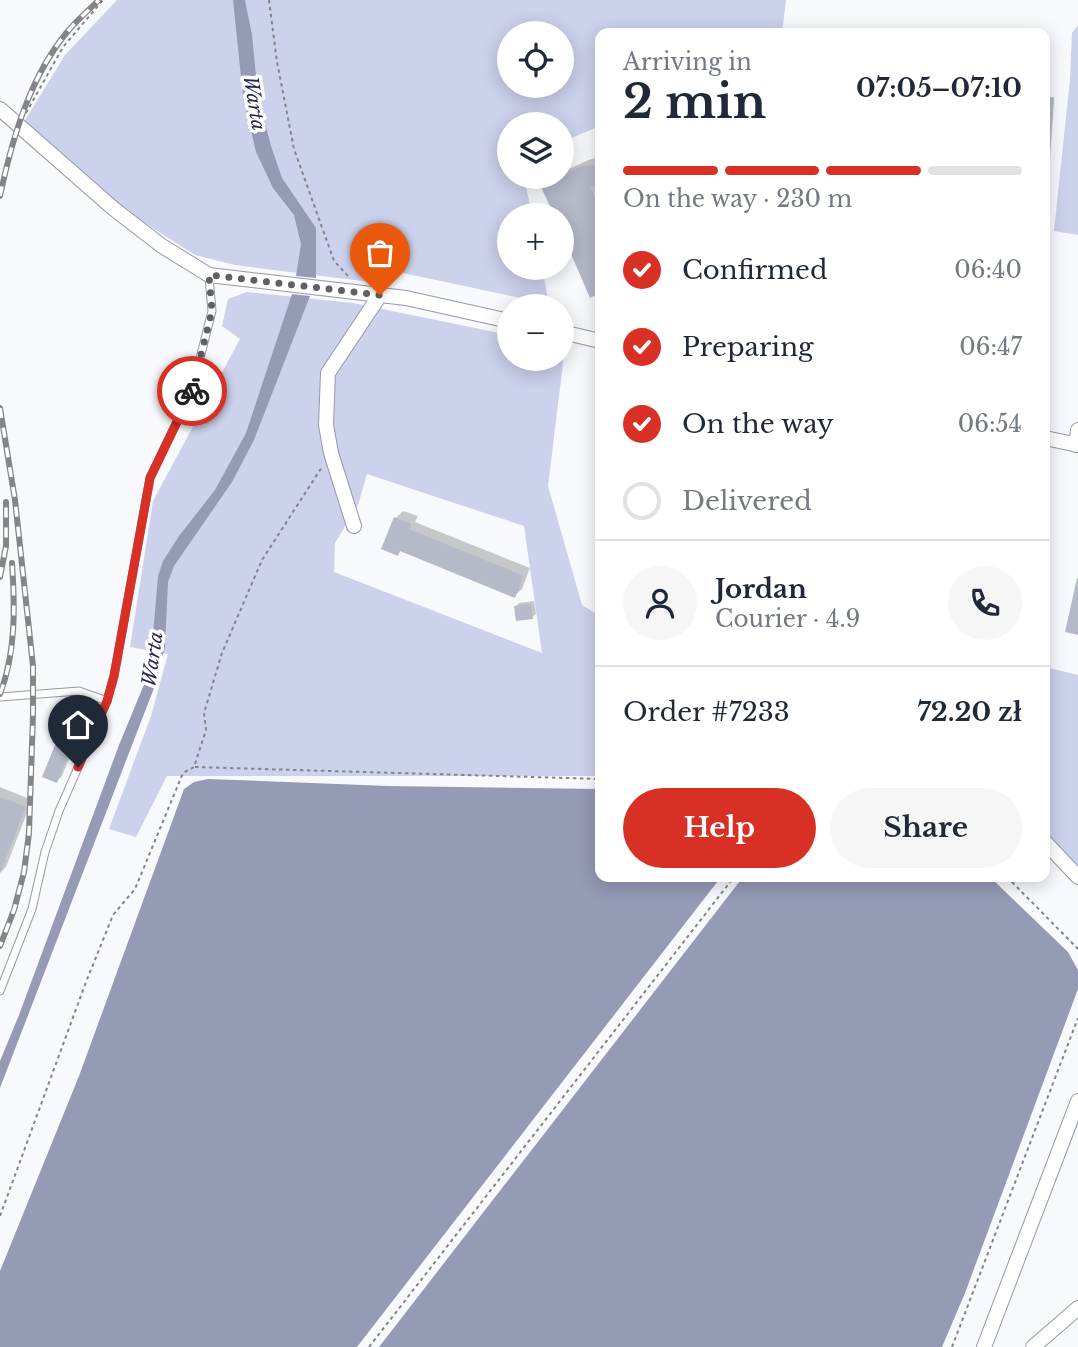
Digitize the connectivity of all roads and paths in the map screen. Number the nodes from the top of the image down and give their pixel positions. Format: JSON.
{"nodes":[{"id":1,"x":103,"y":0,"type":"edge"},
{"id":2,"x":269,"y":0,"type":"edge"},
{"id":3,"x":0,"y":109,"type":"edge"},
{"id":4,"x":20,"y":127,"type":"junction"},
{"id":5,"x":209,"y":275,"type":"junction"},
{"id":6,"x":364,"y":293,"type":"junction"},
{"id":7,"x":380,"y":295,"type":"junction"},
{"id":8,"x":497,"y":318,"type":"edge"},
{"id":9,"x":574,"y":335,"type":"edge"},
{"id":10,"x":595,"y":340,"type":"edge"},
{"id":11,"x":1078,"y":429,"type":"edge"},
{"id":12,"x":1050,"y":439,"type":"edge"},
{"id":13,"x":1077,"y":445,"type":"edge"},
{"id":14,"x":331,"y":453,"type":"junction"},
{"id":15,"x":354,"y":526,"type":"dead end"},
{"id":16,"x":0,"y":697,"type":"edge"},
{"id":17,"x":107,"y":701,"type":"junction"},
{"id":18,"x":194,"y":767,"type":"junction"},
{"id":19,"x":595,"y":779,"type":"edge"},
{"id":20,"x":1050,"y":847,"type":"edge"},
{"id":21,"x":1078,"y":877,"type":"edge"},
{"id":22,"x":730,"y":882,"type":"edge"},
{"id":23,"x":1012,"y":882,"type":"edge"},
{"id":24,"x":1078,"y":949,"type":"edge"},
{"id":25,"x":0,"y":991,"type":"edge"},
{"id":26,"x":1078,"y":1018,"type":"edge"},
{"id":27,"x":1078,"y":1101,"type":"edge"},
{"id":28,"x":0,"y":1216,"type":"edge"},
{"id":29,"x":1078,"y":1308,"type":"edge"},
{"id":30,"x":369,"y":1347,"type":"edge"},
{"id":31,"x":952,"y":1347,"type":"edge"},
{"id":32,"x":984,"y":1347,"type":"edge"},
{"id":33,"x":1033,"y":1347,"type":"edge"}],
"edges":[{"from":1,"to":4,"type":"path"},
{"from":2,"to":6,"type":"path"},
{"from":3,"to":4,"type":"street"},
{"from":4,"to":5,"type":"street"},
{"from":5,"to":6,"type":"street"},
{"from":5,"to":17,"type":"lane"},
{"from":6,"to":7,"type":"street"},
{"from":7,"to":8,"type":"street"},
{"from":7,"to":14,"type":"street"},
{"from":9,"to":10,"type":"street"},
{"from":11,"to":13,"type":"street"},
{"from":12,"to":13,"type":"street"},
{"from":14,"to":15,"type":"street"},
{"from":14,"to":18,"type":"path"},
{"from":16,"to":17,"type":"lane"},
{"from":17,"to":25,"type":"lane"},
{"from":18,"to":19,"type":"path"},
{"from":18,"to":28,"type":"path"},
{"from":20,"to":21,"type":"street"},
{"from":22,"to":30,"type":"path"},
{"from":23,"to":24,"type":"path"},
{"from":26,"to":31,"type":"path"},
{"from":27,"to":32,"type":"street"},
{"from":29,"to":33,"type":"street"}]}
